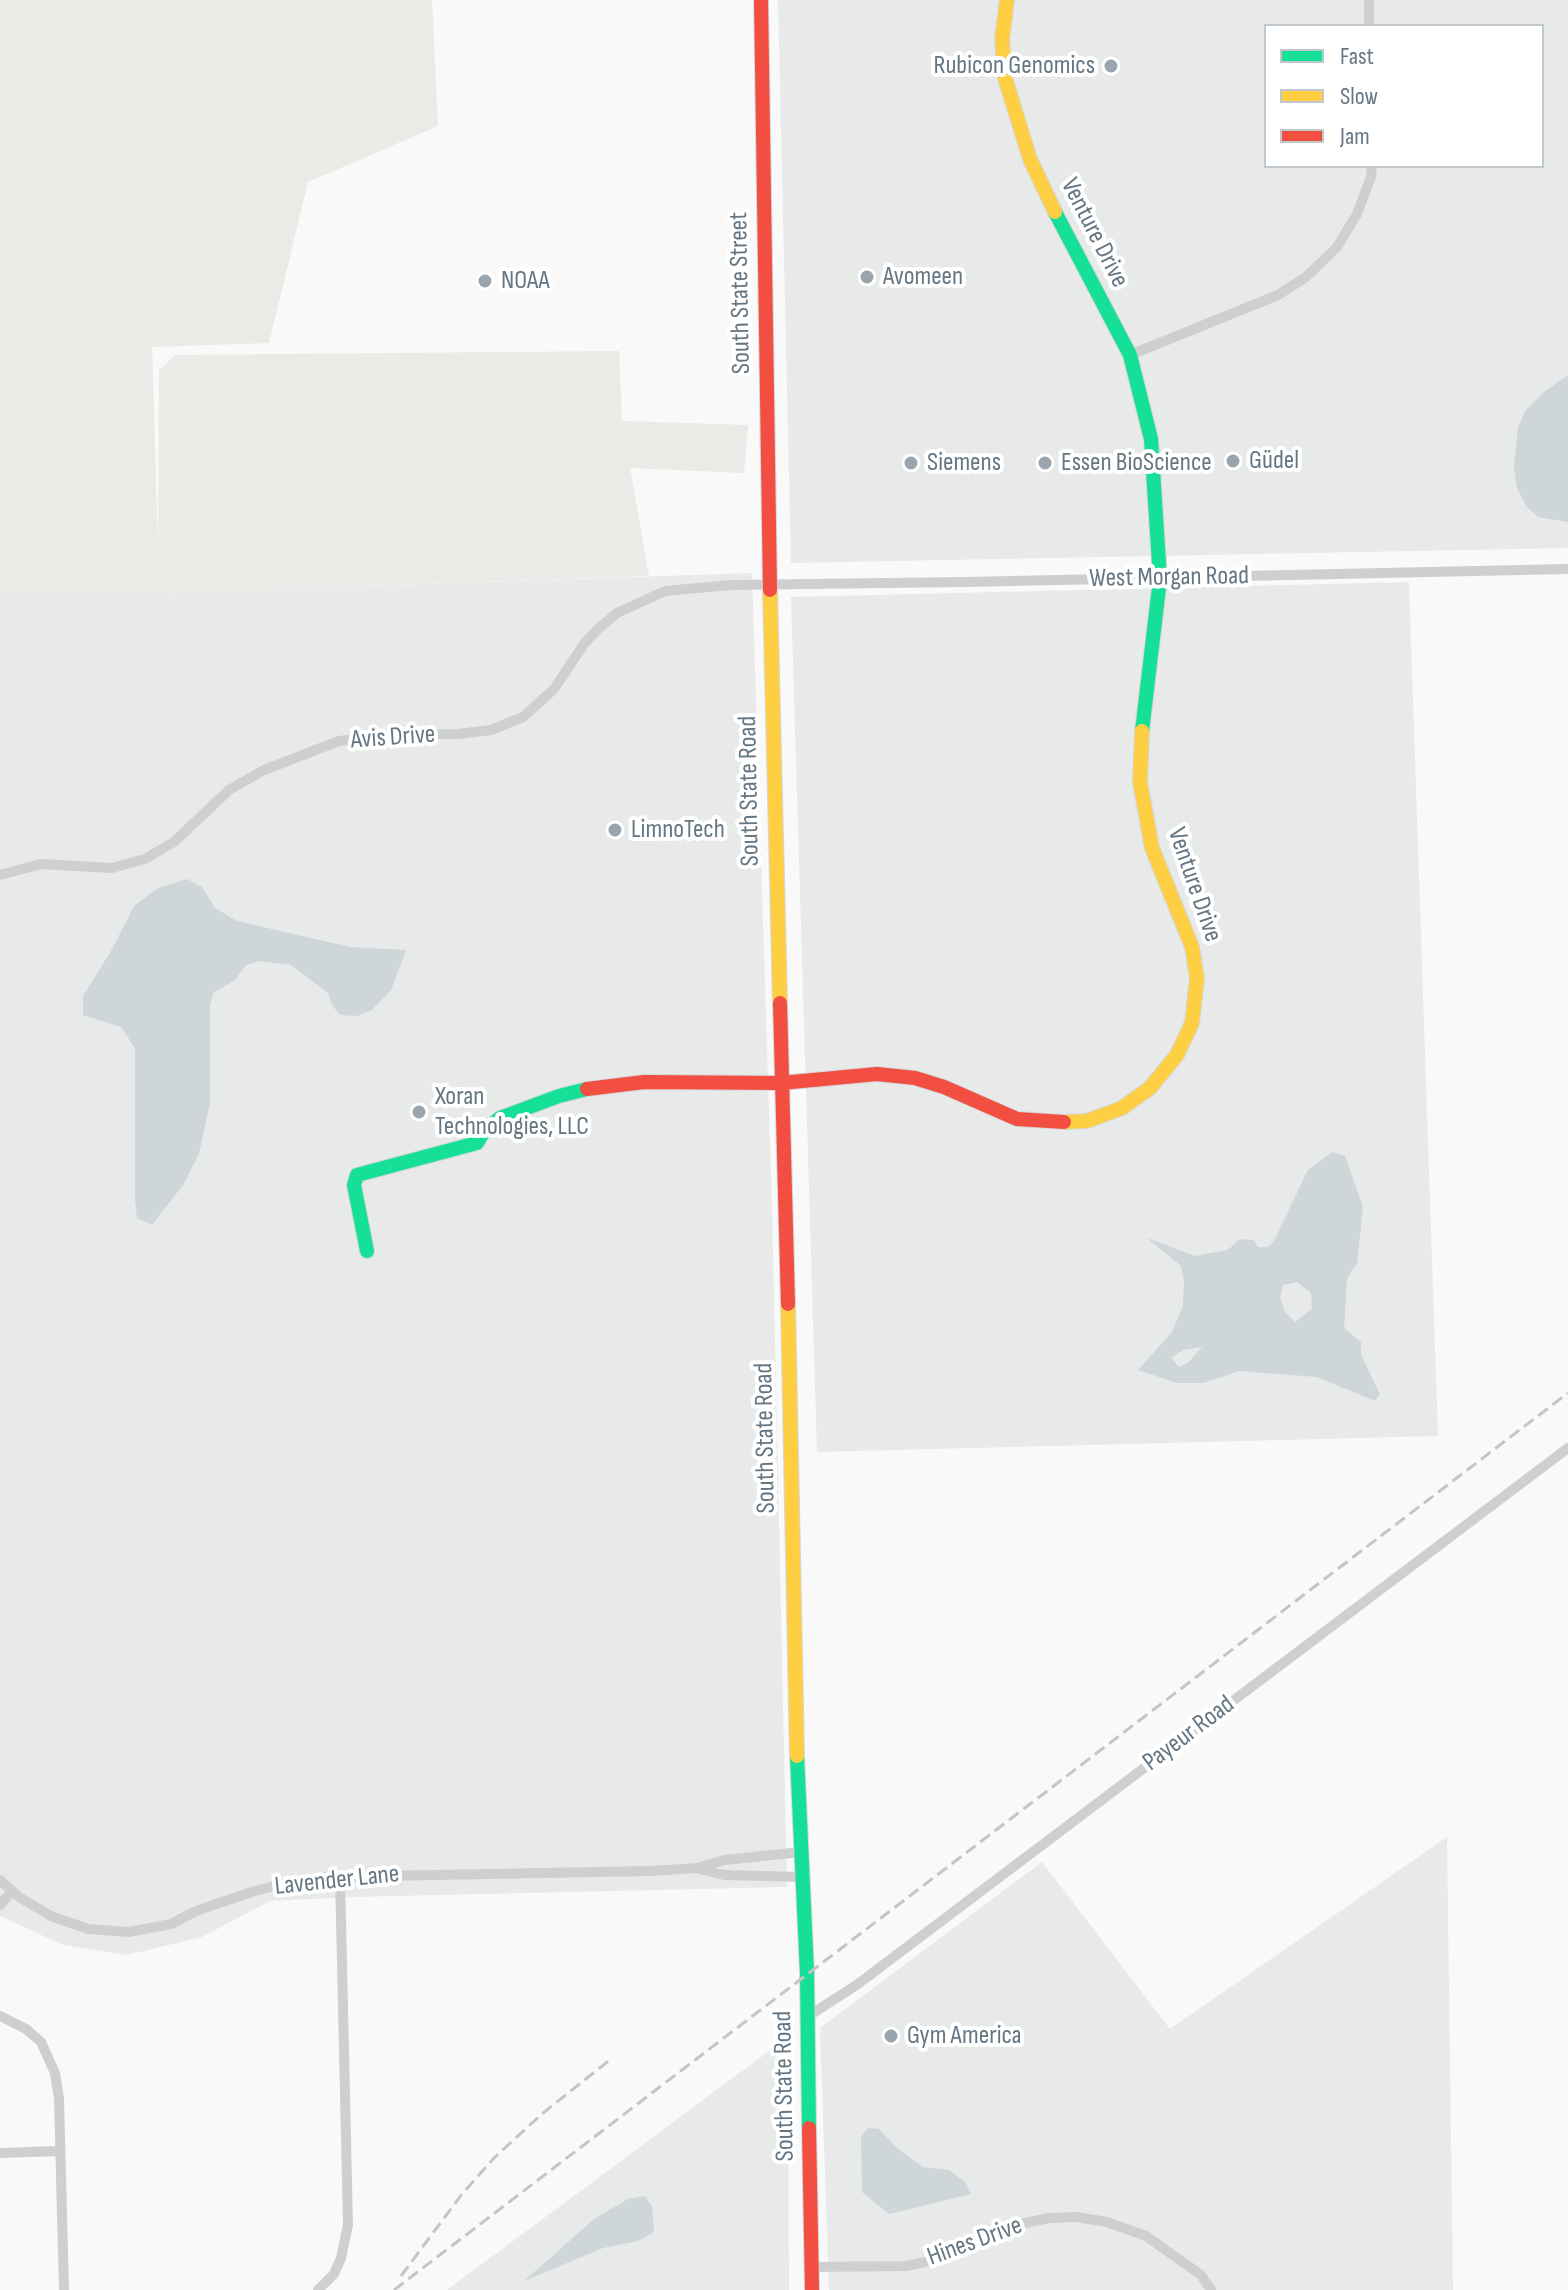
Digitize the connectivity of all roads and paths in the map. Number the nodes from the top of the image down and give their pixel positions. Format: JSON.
{"nodes":[{"id":1,"x":761,"y":0,"type":"edge"},
{"id":2,"x":1007,"y":0,"type":"edge"},
{"id":3,"x":1369,"y":0,"type":"edge"},
{"id":4,"x":1369,"y":24,"type":"edge"},
{"id":5,"x":1372,"y":168,"type":"edge"},
{"id":6,"x":1130,"y":355,"type":"junction"},
{"id":7,"x":1568,"y":569,"type":"edge"},
{"id":8,"x":1160,"y":579,"type":"junction"},
{"id":9,"x":770,"y":585,"type":"junction"},
{"id":10,"x":0,"y":875,"type":"edge"},
{"id":11,"x":781,"y":1083,"type":"junction"},
{"id":12,"x":367,"y":1251,"type":"dead end"},
{"id":13,"x":1568,"y":1448,"type":"edge"},
{"id":14,"x":801,"y":1852,"type":"junction"},
{"id":15,"x":697,"y":1868,"type":"junction"},
{"id":16,"x":340,"y":1876,"type":"junction"},
{"id":17,"x":802,"y":1877,"type":"junction"},
{"id":18,"x":0,"y":1880,"type":"edge"},
{"id":19,"x":12,"y":1891,"type":"junction"},
{"id":20,"x":0,"y":1905,"type":"edge"},
{"id":21,"x":0,"y":2016,"type":"edge"},
{"id":22,"x":807,"y":2017,"type":"junction"},
{"id":23,"x":59,"y":2151,"type":"junction"},
{"id":24,"x":0,"y":2153,"type":"edge"},
{"id":25,"x":812,"y":2267,"type":"junction"},
{"id":26,"x":64,"y":2290,"type":"edge"},
{"id":27,"x":318,"y":2290,"type":"edge"},
{"id":28,"x":812,"y":2290,"type":"edge"},
{"id":29,"x":1211,"y":2290,"type":"edge"}],
"edges":[{"from":1,"to":9,"type":"main road","name":"South State Street"},
{"from":2,"to":6,"type":"main road","name":"Venture Drive"},
{"from":3,"to":4,"type":"street"},
{"from":5,"to":6,"type":"street"},
{"from":6,"to":8,"type":"main road","name":"Venture Drive"},
{"from":7,"to":8,"type":"street","name":"West Morgan Road"},
{"from":8,"to":9,"type":"street","name":"West Morgan Road"},
{"from":8,"to":11,"type":"main road","name":"Venture Drive"},
{"from":9,"to":10,"type":"street","name":"Avis Drive"},
{"from":9,"to":11,"type":"main road","name":"South State Road"},
{"from":11,"to":12,"type":"main road","name":"Venture Drive"},
{"from":11,"to":14,"type":"main road","name":"South State Road"},
{"from":13,"to":22,"type":"street","name":"Payeur Road"},
{"from":14,"to":15,"type":"street","name":"Lavender Lane"},
{"from":14,"to":17,"type":"main road","name":"South State Road"},
{"from":15,"to":16,"type":"street","name":"Lavender Lane"},
{"from":15,"to":17,"type":"street","name":"Lavender Lane"},
{"from":16,"to":19,"type":"street","name":"Lavender Lane"},
{"from":16,"to":27,"type":"street"},
{"from":17,"to":22,"type":"main road","name":"South State Road"},
{"from":18,"to":19,"type":"street","name":"Lavender Lane"},
{"from":19,"to":20,"type":"street"},
{"from":21,"to":23,"type":"street"},
{"from":22,"to":25,"type":"main road","name":"South State Road"},
{"from":23,"to":24,"type":"street"},
{"from":23,"to":26,"type":"street"},
{"from":25,"to":28,"type":"main road","name":"South State Road"},
{"from":25,"to":29,"type":"street","name":"Hines Drive"}]}
